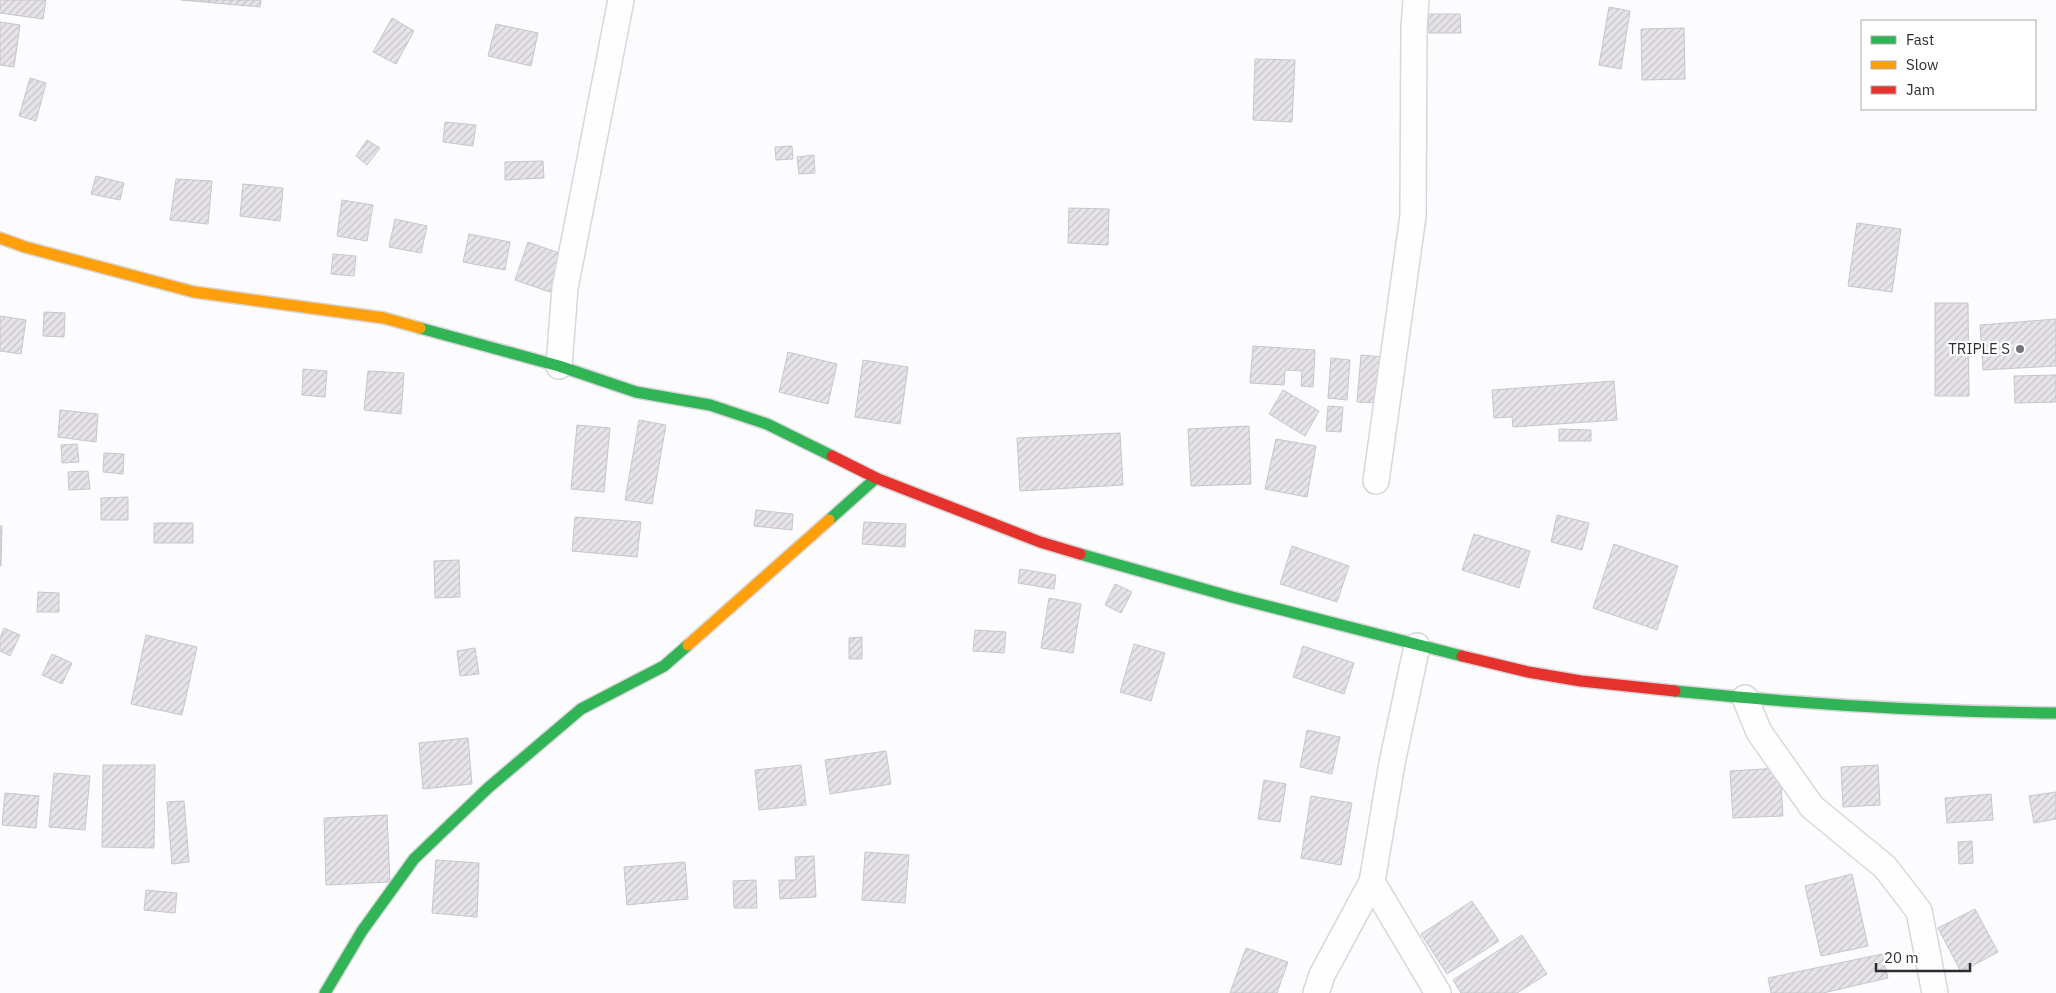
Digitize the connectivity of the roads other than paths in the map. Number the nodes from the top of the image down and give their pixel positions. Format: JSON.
{"nodes":[{"id":1,"x":621,"y":0,"type":"edge"},
{"id":2,"x":1416,"y":0,"type":"edge"},
{"id":3,"x":0,"y":238,"type":"edge"},
{"id":4,"x":559,"y":366,"type":"junction"},
{"id":5,"x":876,"y":478,"type":"junction"},
{"id":6,"x":1376,"y":481,"type":"dead end"},
{"id":7,"x":1417,"y":646,"type":"junction"},
{"id":8,"x":1745,"y":698,"type":"junction"},
{"id":9,"x":2056,"y":713,"type":"edge"},
{"id":10,"x":1372,"y":882,"type":"junction"},
{"id":11,"x":325,"y":993,"type":"edge"},
{"id":12,"x":1316,"y":993,"type":"edge"},
{"id":13,"x":1438,"y":993,"type":"edge"},
{"id":14,"x":1935,"y":993,"type":"edge"}],
"edges":[{"from":1,"to":4,"type":"street"},
{"from":2,"to":6,"type":"street"},
{"from":3,"to":4,"type":"street"},
{"from":4,"to":5,"type":"street"},
{"from":5,"to":7,"type":"street"},
{"from":5,"to":11,"type":"street"},
{"from":7,"to":8,"type":"street"},
{"from":7,"to":10,"type":"street"},
{"from":8,"to":9,"type":"street"},
{"from":8,"to":14,"type":"street"},
{"from":10,"to":12,"type":"street"},
{"from":10,"to":13,"type":"street"}]}
